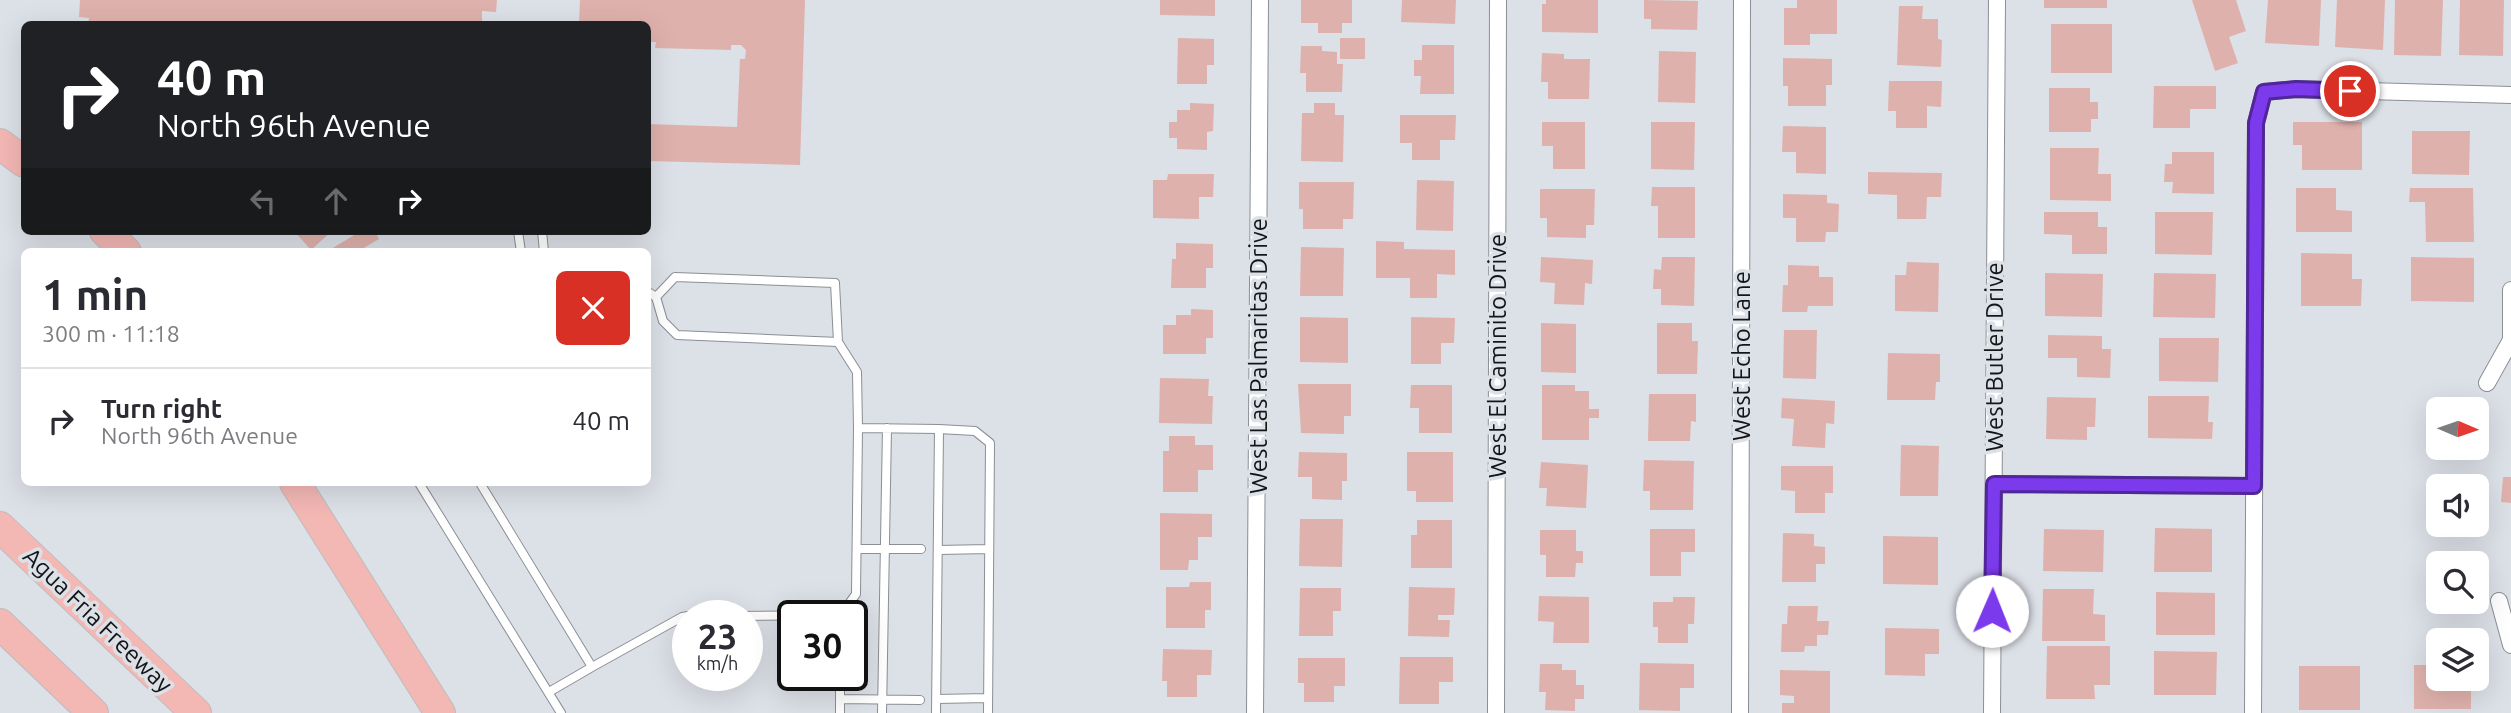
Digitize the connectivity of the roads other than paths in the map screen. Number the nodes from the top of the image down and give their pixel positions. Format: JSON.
{"nodes":[{"id":1,"x":1260,"y":0,"type":"edge"},
{"id":2,"x":1498,"y":0,"type":"edge"},
{"id":3,"x":1742,"y":0,"type":"edge"},
{"id":4,"x":1997,"y":0,"type":"edge"},
{"id":5,"x":2511,"y":95,"type":"edge"},
{"id":6,"x":0,"y":144,"type":"edge"},
{"id":7,"x":21,"y":160,"type":"edge"},
{"id":8,"x":109,"y":235,"type":"edge"},
{"id":9,"x":122,"y":248,"type":"edge"},
{"id":10,"x":2511,"y":290,"type":"edge"},
{"id":11,"x":651,"y":294,"type":"edge"},
{"id":12,"x":656,"y":298,"type":"junction"},
{"id":13,"x":838,"y":342,"type":"junction"},
{"id":14,"x":2487,"y":383,"type":"dead end"},
{"id":15,"x":858,"y":428,"type":"junction"},
{"id":16,"x":887,"y":428,"type":"junction"},
{"id":17,"x":939,"y":429,"type":"junction"},
{"id":18,"x":1994,"y":484,"type":"junction"},
{"id":19,"x":297,"y":486,"type":"edge"},
{"id":20,"x":420,"y":486,"type":"edge"},
{"id":21,"x":482,"y":486,"type":"edge"},
{"id":22,"x":2254,"y":486,"type":"junction"},
{"id":23,"x":0,"y":527,"type":"edge"},
{"id":24,"x":857,"y":549,"type":"junction"},
{"id":25,"x":885,"y":549,"type":"junction"},
{"id":26,"x":921,"y":549,"type":"dead end"},
{"id":27,"x":989,"y":549,"type":"junction"},
{"id":28,"x":938,"y":550,"type":"junction"},
{"id":29,"x":852,"y":600,"type":"edge"},
{"id":30,"x":2500,"y":601,"type":"dead end"},
{"id":31,"x":672,"y":623,"type":"edge"},
{"id":32,"x":0,"y":624,"type":"edge"},
{"id":33,"x":2511,"y":645,"type":"edge"},
{"id":34,"x":592,"y":667,"type":"junction"},
{"id":35,"x":840,"y":691,"type":"edge"},
{"id":36,"x":549,"y":692,"type":"junction"},
{"id":37,"x":988,"y":698,"type":"junction"},
{"id":38,"x":840,"y":699,"type":"junction"},
{"id":39,"x":882,"y":699,"type":"junction"},
{"id":40,"x":919,"y":699,"type":"dead end"},
{"id":41,"x":936,"y":699,"type":"junction"},
{"id":42,"x":93,"y":713,"type":"edge"},
{"id":43,"x":196,"y":713,"type":"edge"},
{"id":44,"x":440,"y":713,"type":"edge"},
{"id":45,"x":561,"y":713,"type":"edge"},
{"id":46,"x":840,"y":713,"type":"edge"},
{"id":47,"x":882,"y":713,"type":"edge"},
{"id":48,"x":936,"y":713,"type":"edge"},
{"id":49,"x":988,"y":713,"type":"edge"},
{"id":50,"x":1255,"y":713,"type":"edge"},
{"id":51,"x":1496,"y":713,"type":"edge"},
{"id":52,"x":1740,"y":713,"type":"edge"},
{"id":53,"x":1992,"y":713,"type":"edge"},
{"id":54,"x":2253,"y":713,"type":"edge"}],
"edges":[{"from":1,"to":50,"type":"street","name":"West Las Palmaritas Drive"},
{"from":2,"to":51,"type":"street","name":"West El Caminito Drive"},
{"from":3,"to":52,"type":"street","name":"West Echo Lane"},
{"from":4,"to":18,"type":"street","name":"West Butler Drive"},
{"from":5,"to":22,"type":"street"},
{"from":6,"to":7,"type":"highway"},
{"from":8,"to":9,"type":"highway"},
{"from":10,"to":14,"type":"street"},
{"from":11,"to":12,"type":"lane"},
{"from":12,"to":13,"type":"lane"},
{"from":12,"to":13,"type":"lane"},
{"from":13,"to":15,"type":"lane"},
{"from":15,"to":16,"type":"lane"},
{"from":15,"to":24,"type":"lane"},
{"from":16,"to":17,"type":"lane"},
{"from":16,"to":25,"type":"lane"},
{"from":17,"to":27,"type":"lane"},
{"from":17,"to":28,"type":"lane"},
{"from":18,"to":22,"type":"street"},
{"from":18,"to":53,"type":"street","name":"West Butler Drive"},
{"from":19,"to":44,"type":"highway"},
{"from":20,"to":36,"type":"lane"},
{"from":21,"to":34,"type":"lane"},
{"from":22,"to":54,"type":"street"},
{"from":23,"to":43,"type":"highway","name":"Agua Fria Freeway"},
{"from":24,"to":25,"type":"lane"},
{"from":24,"to":29,"type":"lane"},
{"from":25,"to":26,"type":"lane"},
{"from":25,"to":39,"type":"lane"},
{"from":27,"to":28,"type":"lane"},
{"from":27,"to":37,"type":"lane"},
{"from":28,"to":41,"type":"lane"},
{"from":30,"to":33,"type":"street"},
{"from":31,"to":34,"type":"lane"},
{"from":32,"to":42,"type":"highway"},
{"from":34,"to":36,"type":"lane"},
{"from":35,"to":38,"type":"lane"},
{"from":36,"to":45,"type":"lane"},
{"from":37,"to":41,"type":"lane"},
{"from":37,"to":49,"type":"lane"},
{"from":38,"to":39,"type":"lane"},
{"from":38,"to":46,"type":"lane"},
{"from":39,"to":40,"type":"lane"},
{"from":39,"to":47,"type":"lane"},
{"from":41,"to":48,"type":"lane"}]}
